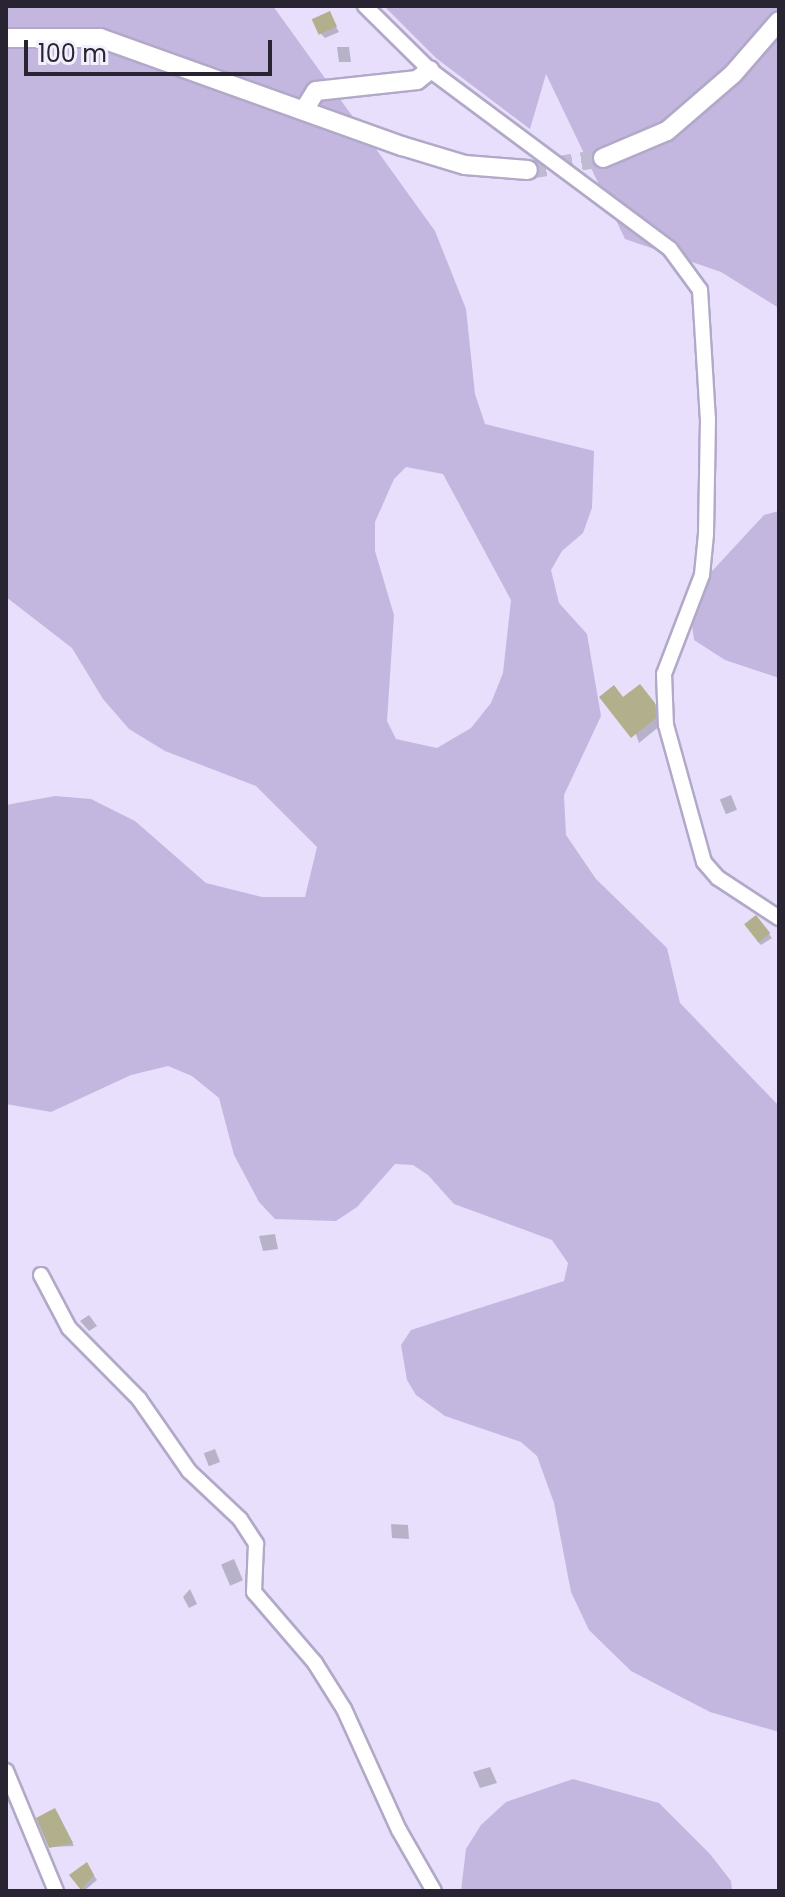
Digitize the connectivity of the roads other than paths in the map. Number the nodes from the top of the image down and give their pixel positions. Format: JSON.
{"nodes":[{"id":1,"x":365,"y":6,"type":"edge"},
{"id":2,"x":779,"y":21,"type":"edge"},
{"id":3,"x":6,"y":38,"type":"edge"},
{"id":4,"x":430,"y":70,"type":"junction"},
{"id":5,"x":304,"y":110,"type":"junction"},
{"id":6,"x":603,"y":158,"type":"tunnel mouth"},
{"id":7,"x":528,"y":170,"type":"tunnel mouth"},
{"id":8,"x":779,"y":918,"type":"edge"},
{"id":9,"x":41,"y":1275,"type":"dead end"},
{"id":10,"x":6,"y":1771,"type":"edge"},
{"id":11,"x":56,"y":1891,"type":"edge"},
{"id":12,"x":434,"y":1891,"type":"edge"}],
"edges":[{"from":1,"to":4,"type":"street"},
{"from":2,"to":6,"type":"street"},
{"from":3,"to":5,"type":"street"},
{"from":4,"to":5,"type":"street"},
{"from":4,"to":8,"type":"street"},
{"from":5,"to":7,"type":"street"},
{"from":9,"to":12,"type":"street"},
{"from":10,"to":11,"type":"street"}]}
